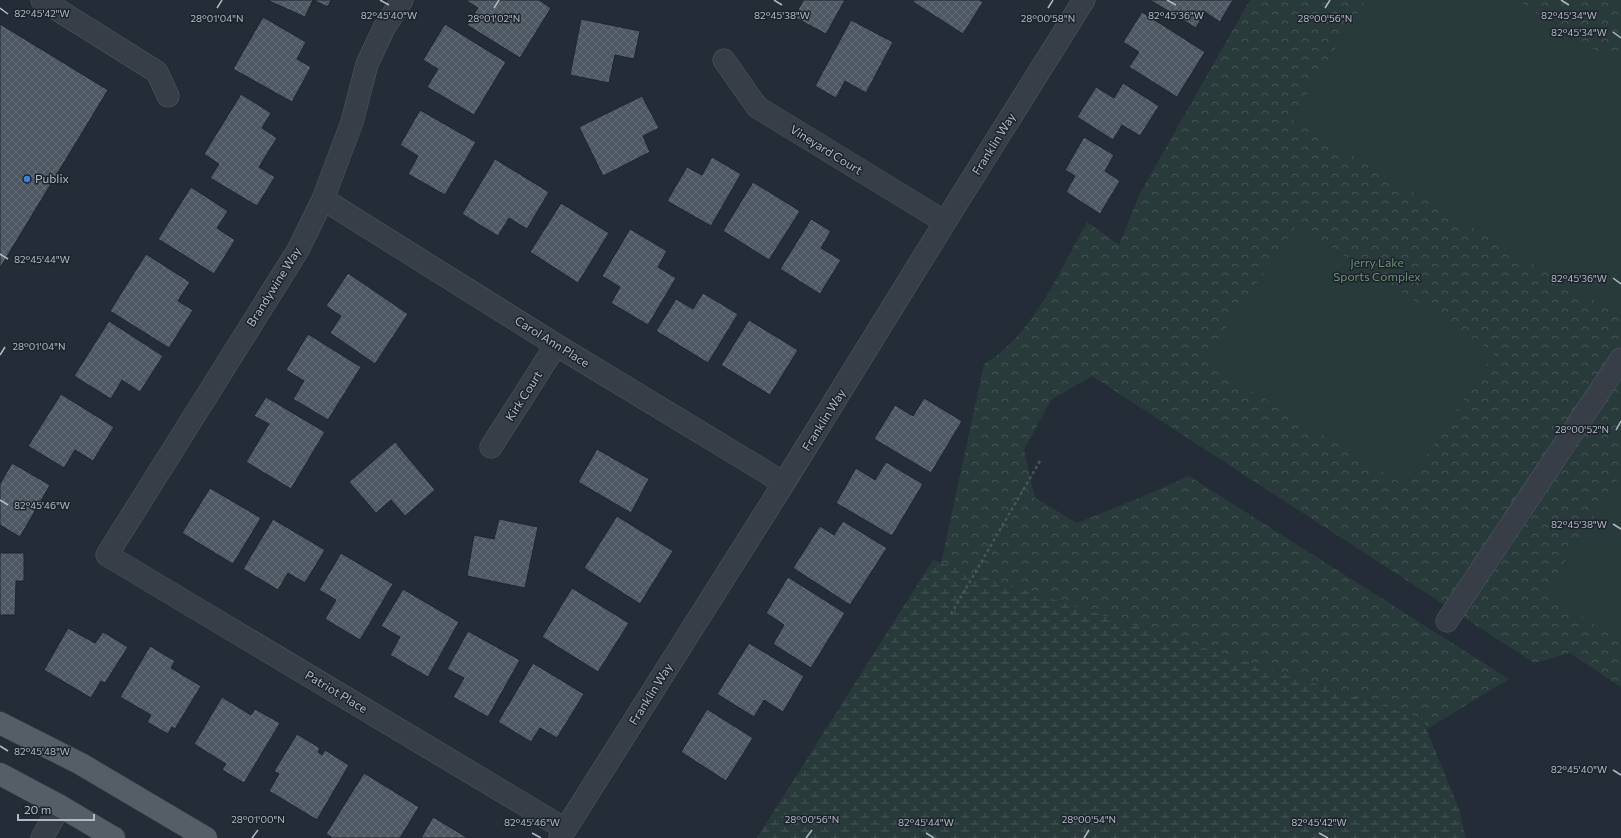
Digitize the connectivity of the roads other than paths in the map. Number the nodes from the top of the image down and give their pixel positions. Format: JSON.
{"nodes":[{"id":1,"x":42,"y":0,"type":"edge"},
{"id":2,"x":402,"y":0,"type":"edge"},
{"id":3,"x":1084,"y":0,"type":"edge"},
{"id":4,"x":724,"y":60,"type":"dead end"},
{"id":5,"x":168,"y":96,"type":"dead end"},
{"id":6,"x":323,"y":198,"type":"junction"},
{"id":7,"x":945,"y":222,"type":"junction"},
{"id":8,"x":556,"y":345,"type":"junction"},
{"id":9,"x":1621,"y":359,"type":"edge"},
{"id":10,"x":491,"y":447,"type":"dead end"},
{"id":11,"x":784,"y":483,"type":"junction"},
{"id":12,"x":107,"y":555,"type":"joint"},
{"id":13,"x":1446,"y":621,"type":"dead end"},
{"id":14,"x":0,"y":723,"type":"edge"},
{"id":15,"x":0,"y":774,"type":"edge"},
{"id":16,"x":60,"y":806,"type":"junction"},
{"id":17,"x":563,"y":834,"type":"edge"},
{"id":18,"x":42,"y":838,"type":"edge"},
{"id":19,"x":114,"y":838,"type":"edge"},
{"id":20,"x":206,"y":838,"type":"edge"}],
"edges":[{"from":1,"to":5,"type":"street"},
{"from":2,"to":6,"type":"street","name":"Brandywine Way"},
{"from":3,"to":7,"type":"street","name":"Franklin Way"},
{"from":4,"to":7,"type":"street","name":"Vineyard Court"},
{"from":6,"to":8,"type":"street","name":"Carol Ann Place"},
{"from":6,"to":12,"type":"street","name":"Brandywine Way"},
{"from":7,"to":11,"type":"street","name":"Franklin Way"},
{"from":8,"to":10,"type":"street","name":"Kirk Court"},
{"from":8,"to":11,"type":"street","name":"Carol Ann Place"},
{"from":9,"to":13,"type":"street"},
{"from":11,"to":17,"type":"street","name":"Franklin Way"},
{"from":12,"to":17,"type":"street","name":"Patriot Place"},
{"from":14,"to":20,"type":"main road"},
{"from":15,"to":16,"type":"main road"},
{"from":16,"to":18,"type":"street"},
{"from":16,"to":19,"type":"main road"}]}
